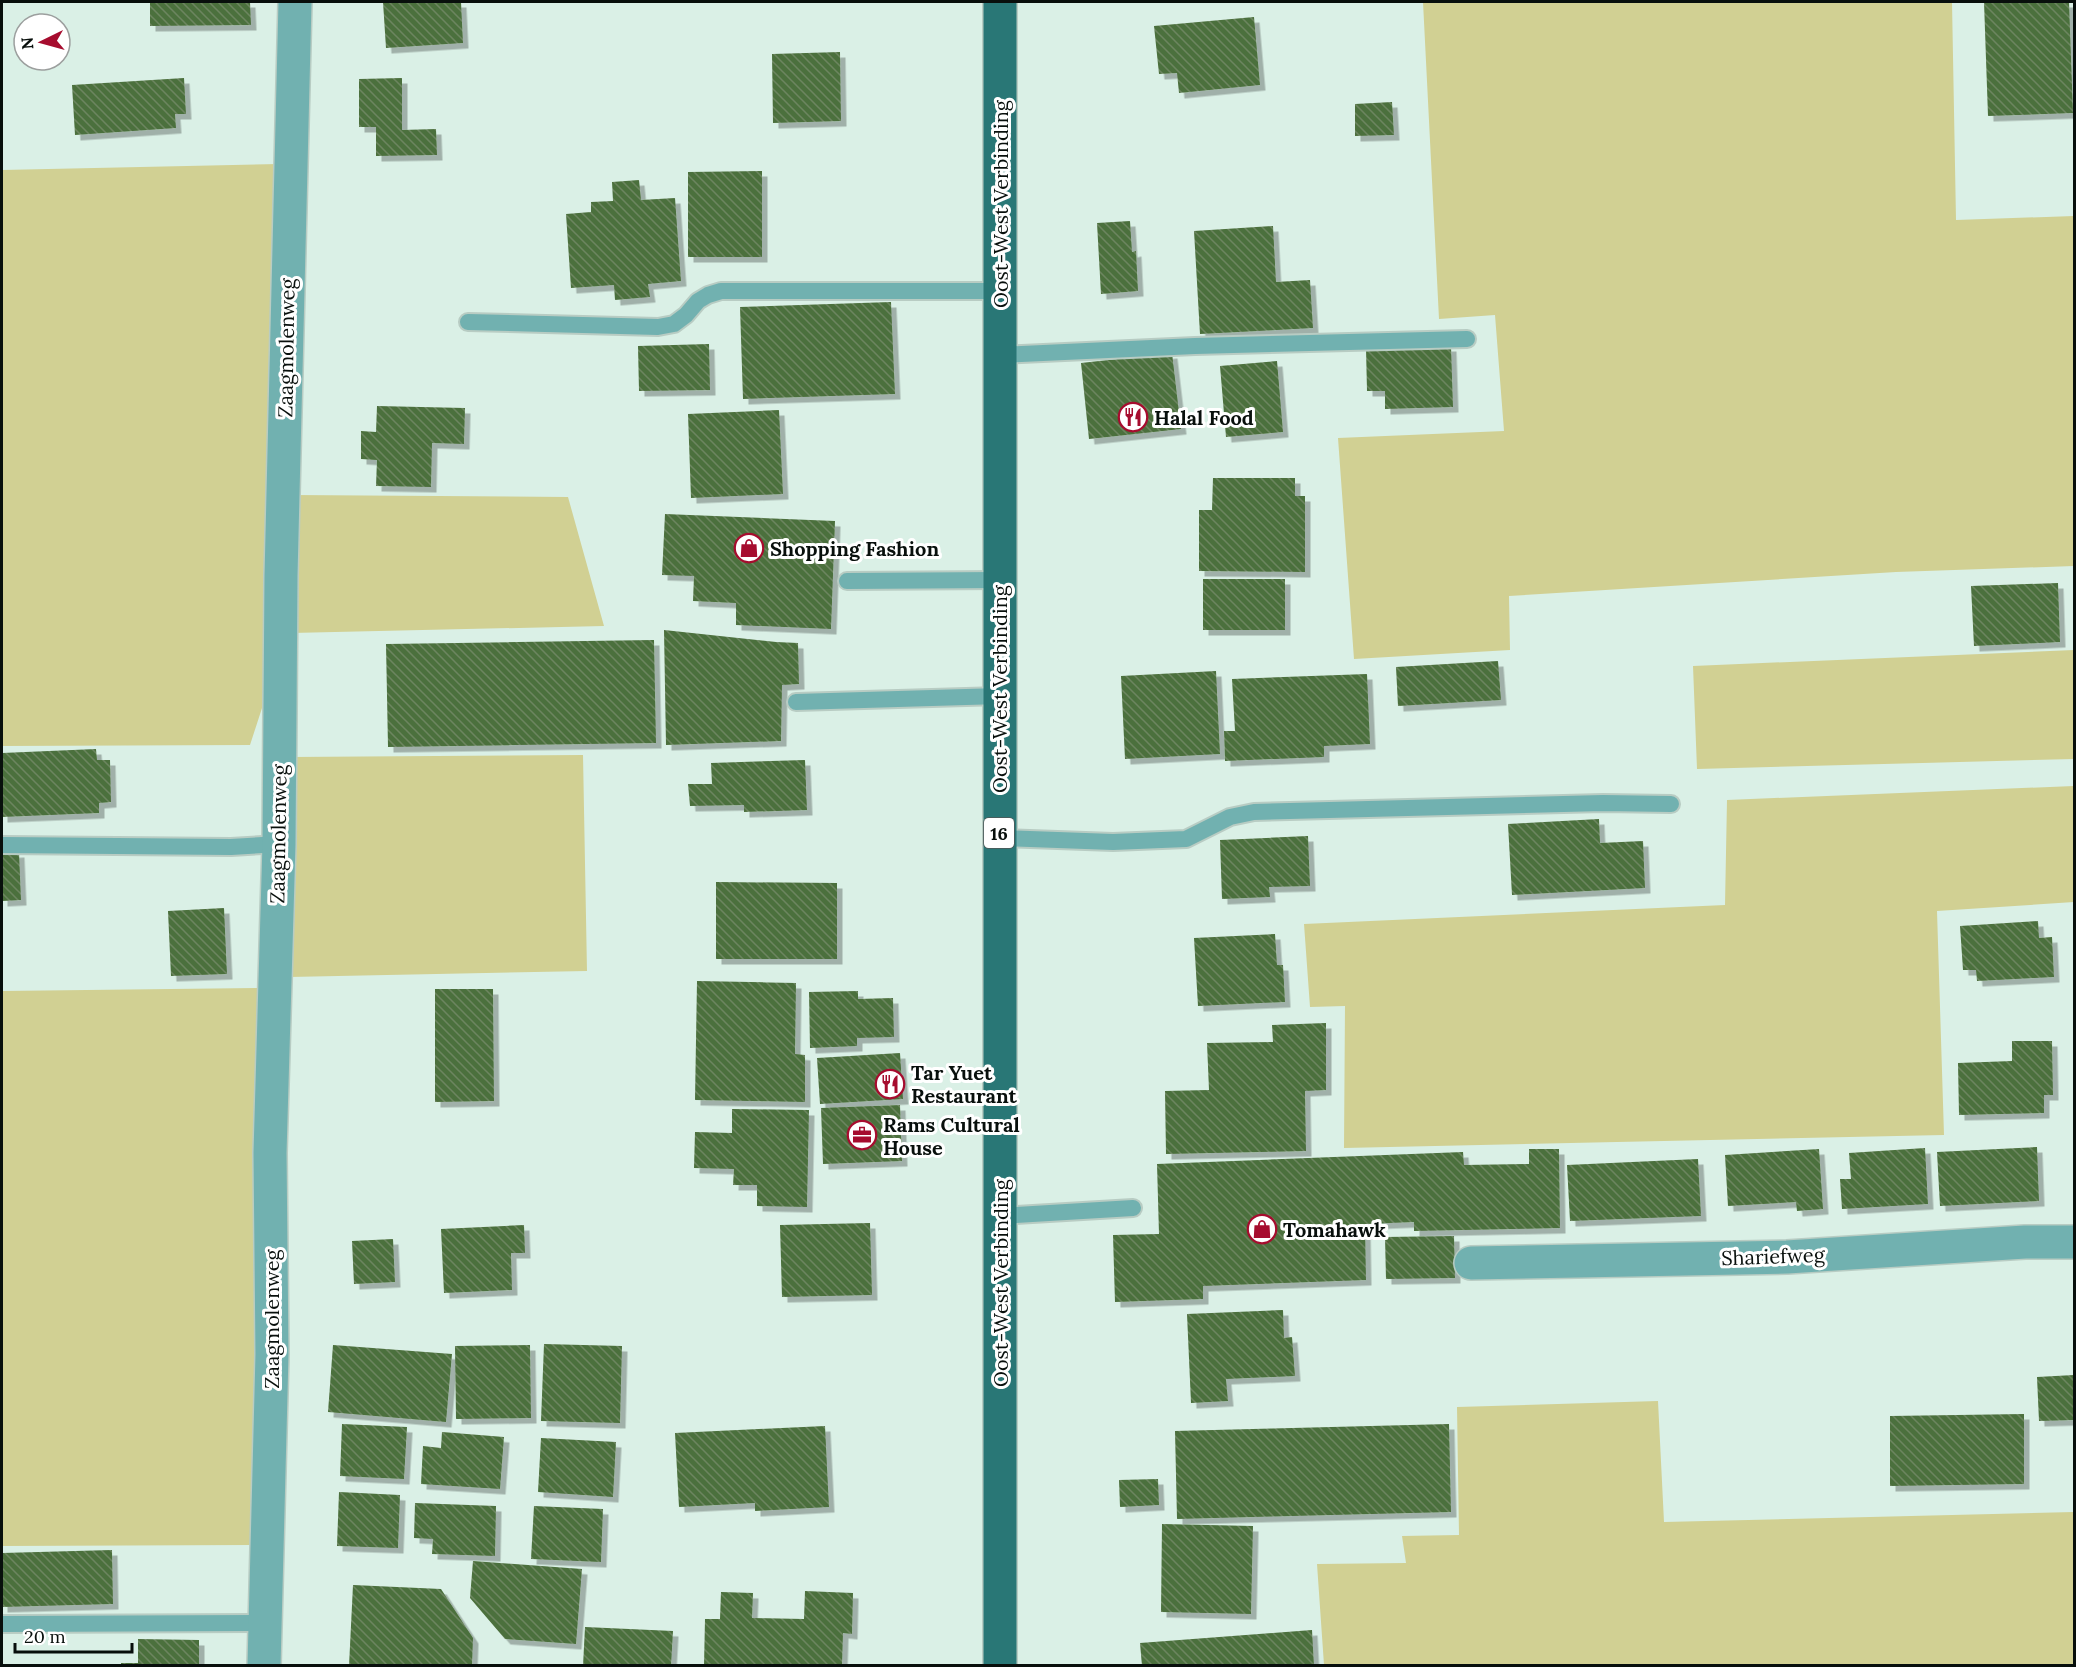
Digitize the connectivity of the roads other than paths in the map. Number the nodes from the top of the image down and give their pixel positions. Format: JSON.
{"nodes":[{"id":1,"x":295,"y":2,"type":"edge"},
{"id":2,"x":1000,"y":2,"type":"edge"},
{"id":3,"x":1000,"y":291,"type":"junction"},
{"id":4,"x":468,"y":322,"type":"dead end"},
{"id":5,"x":1467,"y":339,"type":"dead end"},
{"id":6,"x":999,"y":355,"type":"junction"},
{"id":7,"x":999,"y":580,"type":"junction"},
{"id":8,"x":847,"y":581,"type":"dead end"},
{"id":9,"x":1000,"y":696,"type":"junction"},
{"id":10,"x":796,"y":702,"type":"dead end"},
{"id":11,"x":1671,"y":804,"type":"dead end"},
{"id":12,"x":999,"y":838,"type":"junction"},
{"id":13,"x":279,"y":844,"type":"junction"},
{"id":14,"x":2,"y":845,"type":"edge"},
{"id":15,"x":1133,"y":1208,"type":"dead end"},
{"id":16,"x":1000,"y":1216,"type":"junction"},
{"id":17,"x":2074,"y":1242,"type":"edge"},
{"id":18,"x":1471,"y":1263,"type":"dead end"},
{"id":19,"x":265,"y":1623,"type":"junction"},
{"id":20,"x":2,"y":1624,"type":"edge"},
{"id":21,"x":264,"y":1665,"type":"edge"},
{"id":22,"x":1000,"y":1665,"type":"edge"}],
"edges":[{"from":1,"to":13,"type":"street","name":"Zaagmolenweg"},
{"from":2,"to":3,"type":"main road","name":"Oost-West Verbinding","number":"16"},
{"from":3,"to":4,"type":"lane"},
{"from":3,"to":6,"type":"main road","name":"Oost-West Verbinding","number":"16"},
{"from":5,"to":6,"type":"lane"},
{"from":6,"to":7,"type":"main road","name":"Oost-West Verbinding","number":"16"},
{"from":7,"to":8,"type":"lane"},
{"from":7,"to":9,"type":"main road","name":"Oost-West Verbinding","number":"16"},
{"from":9,"to":10,"type":"lane"},
{"from":9,"to":12,"type":"main road","name":"Oost-West Verbinding","number":"16"},
{"from":11,"to":12,"type":"lane"},
{"from":12,"to":16,"type":"main road","name":"Oost-West Verbinding","number":"16"},
{"from":13,"to":14,"type":"lane"},
{"from":13,"to":19,"type":"street","name":"Zaagmolenweg"},
{"from":15,"to":16,"type":"lane"},
{"from":16,"to":22,"type":"main road","name":"Oost-West Verbinding","number":"16"},
{"from":17,"to":18,"type":"street","name":"Shariefweg"},
{"from":19,"to":20,"type":"lane"},
{"from":19,"to":21,"type":"street","name":"Zaagmolenweg"}]}
